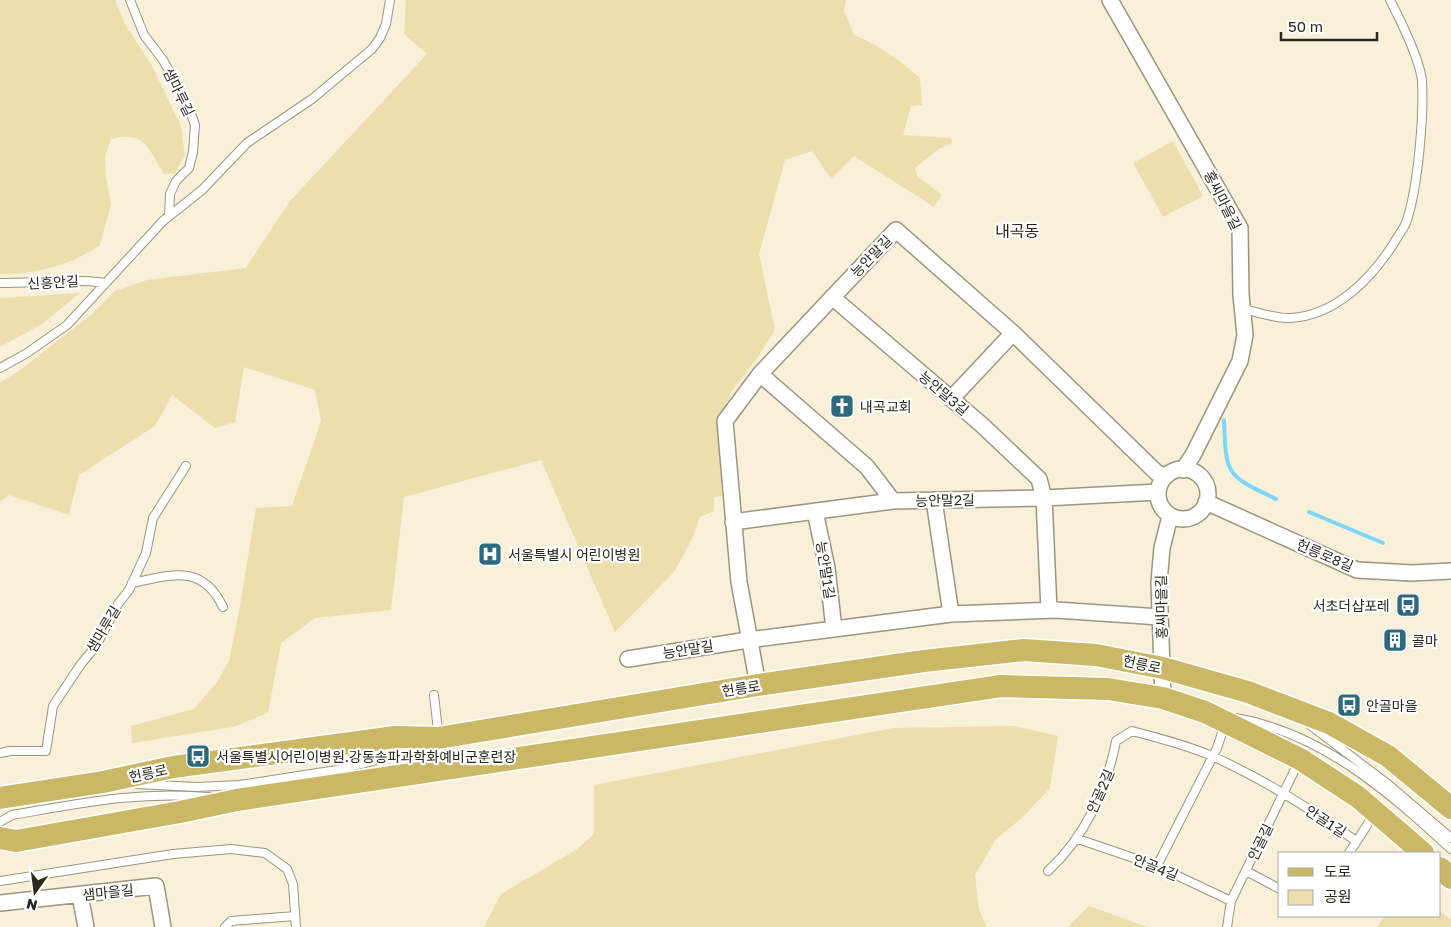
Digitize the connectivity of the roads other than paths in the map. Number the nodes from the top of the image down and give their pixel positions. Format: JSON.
{"nodes":[{"id":1,"x":130,"y":0,"type":"edge"},
{"id":2,"x":390,"y":0,"type":"edge"},
{"id":3,"x":1110,"y":0,"type":"edge"},
{"id":4,"x":1390,"y":0,"type":"edge"},
{"id":5,"x":169,"y":216,"type":"junction"},
{"id":6,"x":0,"y":283,"type":"edge"},
{"id":7,"x":106,"y":283,"type":"junction"},
{"id":8,"x":832,"y":297,"type":"junction"},
{"id":9,"x":1243,"y":309,"type":"junction"},
{"id":10,"x":1013,"y":333,"type":"junction"},
{"id":11,"x":0,"y":368,"type":"edge"},
{"id":12,"x":760,"y":374,"type":"junction"},
{"id":13,"x":952,"y":399,"type":"junction"},
{"id":14,"x":186,"y":466,"type":"dead end"},
{"id":15,"x":1183,"y":470,"type":"junction"},
{"id":16,"x":1166,"y":476,"type":"junction"},
{"id":17,"x":1158,"y":492,"type":"junction"},
{"id":18,"x":1044,"y":498,"type":"junction"},
{"id":19,"x":893,"y":500,"type":"junction"},
{"id":20,"x":934,"y":500,"type":"junction"},
{"id":21,"x":1206,"y":502,"type":"junction"},
{"id":22,"x":815,"y":511,"type":"junction"},
{"id":23,"x":1170,"y":516,"type":"junction"},
{"id":24,"x":733,"y":522,"type":"junction"},
{"id":25,"x":1451,"y":571,"type":"edge"},
{"id":26,"x":132,"y":583,"type":"junction"},
{"id":27,"x":223,"y":607,"type":"dead end"},
{"id":28,"x":1049,"y":610,"type":"junction"},
{"id":29,"x":951,"y":614,"type":"junction"},
{"id":30,"x":1160,"y":616,"type":"junction"},
{"id":31,"x":834,"y":629,"type":"junction"},
{"id":32,"x":748,"y":640,"type":"junction"},
{"id":33,"x":628,"y":659,"type":"dead end"},
{"id":34,"x":1163,"y":668,"type":"junction"},
{"id":35,"x":758,"y":685,"type":"junction"},
{"id":36,"x":434,"y":695,"type":"dead end"},
{"id":37,"x":1164,"y":698,"type":"junction"},
{"id":38,"x":1286,"y":707,"type":"junction"},
{"id":39,"x":1205,"y":712,"type":"junction"},
{"id":40,"x":1226,"y":723,"type":"junction"},
{"id":41,"x":438,"y":738,"type":"junction"},
{"id":42,"x":0,"y":753,"type":"edge"},
{"id":43,"x":1212,"y":756,"type":"junction"},
{"id":44,"x":1300,"y":759,"type":"junction"},
{"id":45,"x":443,"y":768,"type":"junction"},
{"id":46,"x":1284,"y":794,"type":"junction"},
{"id":47,"x":0,"y":798,"type":"edge"},
{"id":48,"x":237,"y":800,"type":"junction"},
{"id":49,"x":1451,"y":808,"type":"edge"},
{"id":50,"x":1376,"y":812,"type":"junction"},
{"id":51,"x":0,"y":822,"type":"edge"},
{"id":52,"x":0,"y":838,"type":"edge"},
{"id":53,"x":1451,"y":838,"type":"edge"},
{"id":54,"x":1078,"y":839,"type":"junction"},
{"id":55,"x":1356,"y":841,"type":"junction"},
{"id":56,"x":1451,"y":849,"type":"edge"},
{"id":57,"x":1350,"y":852,"type":"edge"},
{"id":58,"x":1422,"y":852,"type":"edge"},
{"id":59,"x":1157,"y":866,"type":"junction"},
{"id":60,"x":1441,"y":869,"type":"edge"},
{"id":61,"x":1048,"y":871,"type":"dead end"},
{"id":62,"x":1246,"y":871,"type":"junction"},
{"id":63,"x":1451,"y":878,"type":"edge"},
{"id":64,"x":0,"y":881,"type":"edge"},
{"id":65,"x":1278,"y":888,"type":"edge"},
{"id":66,"x":80,"y":895,"type":"junction"},
{"id":67,"x":1231,"y":901,"type":"junction"},
{"id":68,"x":0,"y":903,"type":"edge"},
{"id":69,"x":295,"y":916,"type":"junction"},
{"id":70,"x":86,"y":927,"type":"edge"},
{"id":71,"x":163,"y":927,"type":"edge"},
{"id":72,"x":225,"y":927,"type":"edge"},
{"id":73,"x":296,"y":927,"type":"edge"},
{"id":74,"x":1227,"y":927,"type":"edge"}],
"edges":[{"from":1,"to":5,"type":"lane","name":"샘마루길"},
{"from":2,"to":5,"type":"lane"},
{"from":3,"to":9,"type":"street","name":"홍씨마을길"},
{"from":4,"to":9,"type":"lane"},
{"from":5,"to":7,"type":"lane"},
{"from":6,"to":7,"type":"lane","name":"신흥안길"},
{"from":7,"to":11,"type":"lane"},
{"from":8,"to":10,"type":"street","name":"능안말길"},
{"from":8,"to":12,"type":"street","name":"능안말길"},
{"from":8,"to":13,"type":"street","name":"능안말3길"},
{"from":9,"to":15,"type":"street","name":"홍씨마을길"},
{"from":10,"to":13,"type":"street"},
{"from":10,"to":16,"type":"street","name":"능안말길"},
{"from":12,"to":19,"type":"street"},
{"from":12,"to":24,"type":"street","name":"능안말길"},
{"from":13,"to":18,"type":"street","name":"능안말3길"},
{"from":14,"to":26,"type":"lane","name":"샘마루길"},
{"from":15,"to":16,"type":"street"},
{"from":15,"to":21,"type":"street"},
{"from":16,"to":17,"type":"street"},
{"from":17,"to":18,"type":"street","name":"능안말2길"},
{"from":17,"to":23,"type":"street"},
{"from":18,"to":20,"type":"street","name":"능안말2길"},
{"from":18,"to":28,"type":"street"},
{"from":19,"to":20,"type":"street","name":"능안말2길"},
{"from":19,"to":22,"type":"street","name":"능안말2길"},
{"from":20,"to":29,"type":"street"},
{"from":21,"to":23,"type":"street"},
{"from":21,"to":25,"type":"street","name":"헌릉로8길"},
{"from":22,"to":24,"type":"street","name":"능안말2길"},
{"from":22,"to":31,"type":"street","name":"능안말1길"},
{"from":23,"to":30,"type":"street","name":"홍씨마을길"},
{"from":24,"to":32,"type":"street","name":"능안말길"},
{"from":26,"to":27,"type":"lane"},
{"from":26,"to":42,"type":"lane","name":"샘마루길"},
{"from":28,"to":29,"type":"street"},
{"from":28,"to":30,"type":"street"},
{"from":29,"to":31,"type":"street"},
{"from":30,"to":34,"type":"street","name":"홍씨마을길"},
{"from":31,"to":32,"type":"street"},
{"from":32,"to":33,"type":"street","name":"능안말길"},
{"from":32,"to":35,"type":"street","name":"능안말길"},
{"from":34,"to":35,"type":"main road","name":"헌릉로"},
{"from":34,"to":37,"type":"street","name":"홍씨마을길"},
{"from":34,"to":38,"type":"main road","name":"헌릉로"},
{"from":35,"to":41,"type":"main road","name":"헌릉로"},
{"from":36,"to":41,"type":"lane"},
{"from":37,"to":39,"type":"main road"},
{"from":37,"to":45,"type":"main road"},
{"from":38,"to":49,"type":"main road","name":"헌릉로"},
{"from":38,"to":53,"type":"lane"},
{"from":39,"to":40,"type":"main road"},
{"from":39,"to":56,"type":"lane"},
{"from":40,"to":43,"type":"lane"},
{"from":40,"to":44,"type":"main road"},
{"from":41,"to":45,"type":"lane"},
{"from":41,"to":47,"type":"main road","name":"헌릉로"},
{"from":43,"to":46,"type":"lane","name":"안골2길"},
{"from":43,"to":54,"type":"lane","name":"안골2길"},
{"from":43,"to":59,"type":"lane"},
{"from":44,"to":46,"type":"lane","name":"안골길"},
{"from":44,"to":50,"type":"main road"},
{"from":45,"to":48,"type":"main road"},
{"from":46,"to":55,"type":"lane","name":"안골1길"},
{"from":46,"to":62,"type":"lane","name":"안골길"},
{"from":48,"to":51,"type":"lane"},
{"from":48,"to":52,"type":"main road"},
{"from":50,"to":55,"type":"lane"},
{"from":50,"to":58,"type":"main road"},
{"from":54,"to":59,"type":"lane","name":"안골4길"},
{"from":54,"to":61,"type":"lane","name":"안골2길"},
{"from":55,"to":57,"type":"lane","name":"안골1길"},
{"from":59,"to":67,"type":"lane","name":"안골4길"},
{"from":60,"to":63,"type":"main road"},
{"from":62,"to":65,"type":"lane"},
{"from":62,"to":67,"type":"lane","name":"안골길"},
{"from":64,"to":69,"type":"lane"},
{"from":66,"to":68,"type":"street","name":"샘마을길"},
{"from":66,"to":70,"type":"street"},
{"from":66,"to":71,"type":"street","name":"샘마을길"},
{"from":67,"to":74,"type":"lane","name":"안골길"},
{"from":69,"to":72,"type":"lane"},
{"from":69,"to":73,"type":"lane"}]}
